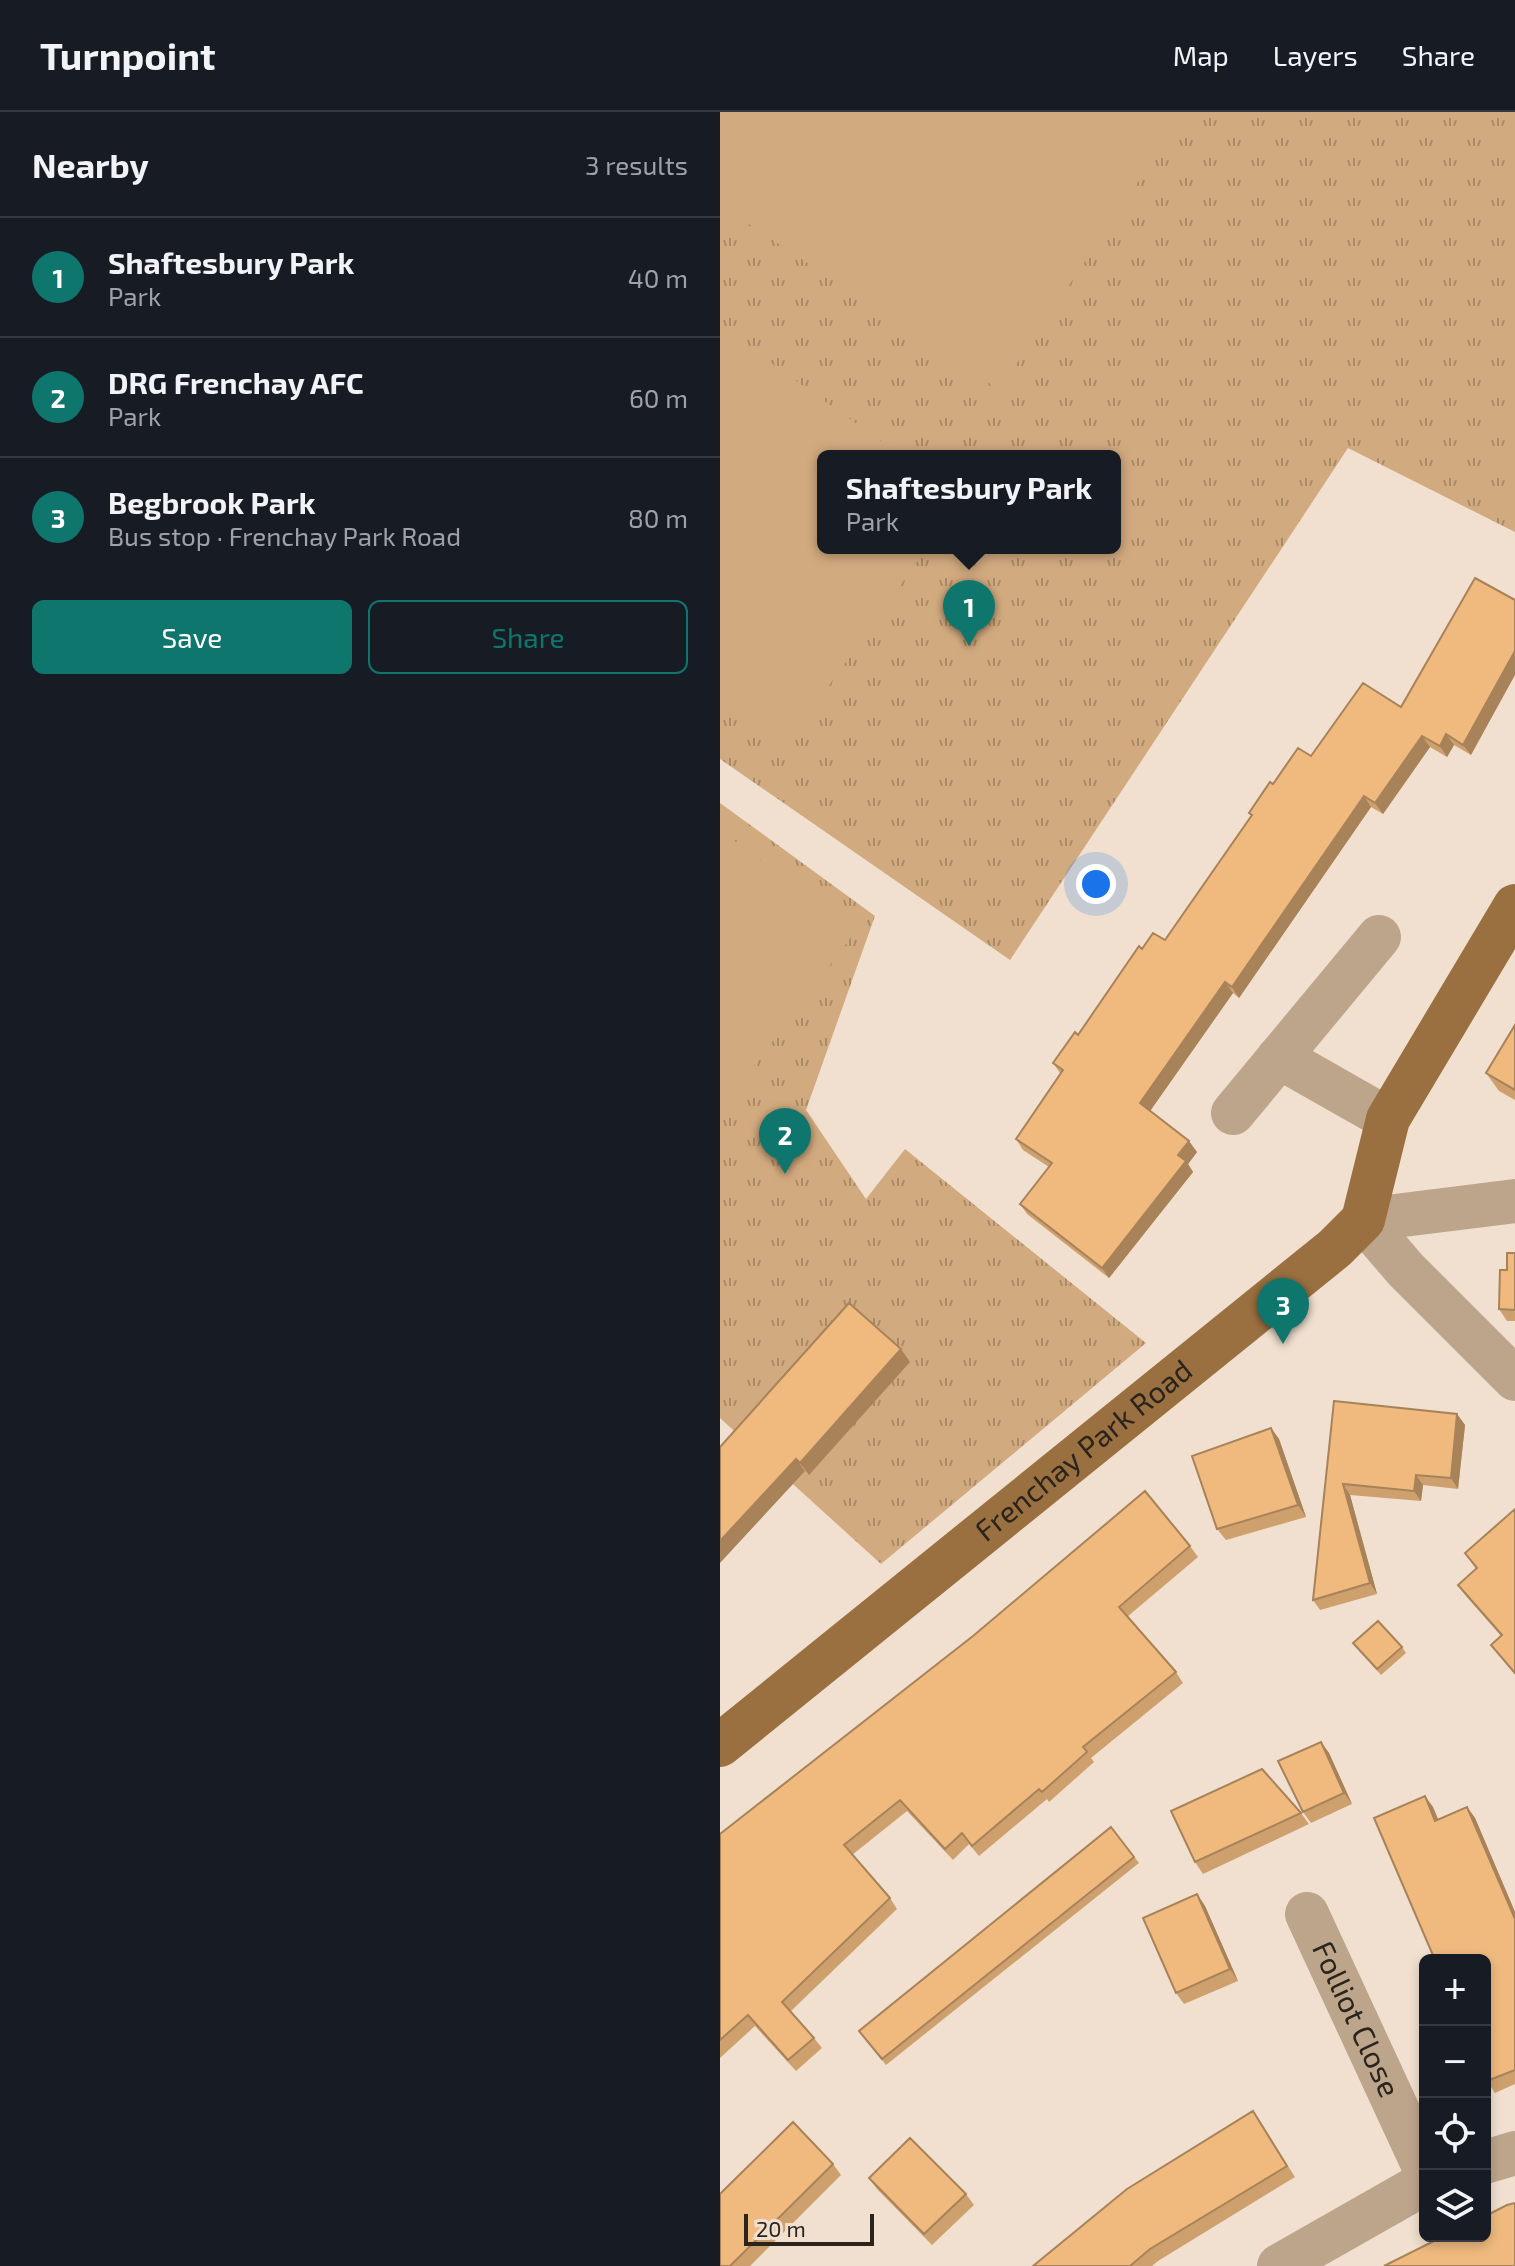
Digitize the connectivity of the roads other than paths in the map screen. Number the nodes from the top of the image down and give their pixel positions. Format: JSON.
{"nodes":[{"id":1,"x":1515,"y":906,"type":"edge"},
{"id":2,"x":1379,"y":937,"type":"dead end"},
{"id":3,"x":1279,"y":1057,"type":"junction"},
{"id":4,"x":1233,"y":1113,"type":"dead end"},
{"id":5,"x":1388,"y":1119,"type":"junction"},
{"id":6,"x":1515,"y":1201,"type":"edge"},
{"id":7,"x":1363,"y":1220,"type":"junction"},
{"id":8,"x":1515,"y":1379,"type":"edge"},
{"id":9,"x":720,"y":1745,"type":"edge"},
{"id":10,"x":1307,"y":1914,"type":"dead end"},
{"id":11,"x":1515,"y":2153,"type":"edge"},
{"id":12,"x":1419,"y":2156,"type":"edge"},
{"id":13,"x":1491,"y":2160,"type":"edge"},
{"id":14,"x":1419,"y":2186,"type":"edge"},
{"id":15,"x":1279,"y":2266,"type":"edge"}],
"edges":[{"from":1,"to":5,"type":"main road"},
{"from":2,"to":3,"type":"street"},
{"from":3,"to":4,"type":"street"},
{"from":3,"to":5,"type":"street"},
{"from":5,"to":7,"type":"main road"},
{"from":6,"to":7,"type":"street"},
{"from":7,"to":8,"type":"street"},
{"from":7,"to":9,"type":"main road","name":"Frenchay Park Road"},
{"from":10,"to":12,"type":"street","name":"Folliot Close"},
{"from":11,"to":13,"type":"street"},
{"from":14,"to":15,"type":"street"}]}
